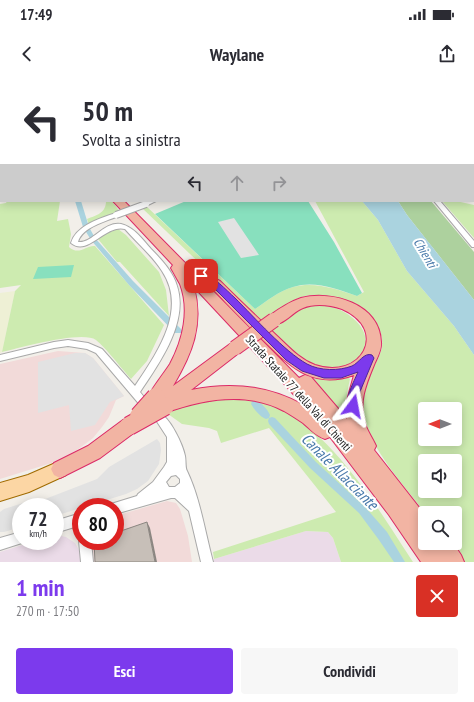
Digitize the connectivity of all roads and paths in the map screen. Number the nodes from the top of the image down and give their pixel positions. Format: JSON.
{"nodes":[{"id":1,"x":151,"y":202,"type":"edge"},
{"id":2,"x":438,"y":202,"type":"edge"},
{"id":3,"x":120,"y":205,"type":"edge"},
{"id":4,"x":474,"y":245,"type":"edge"},
{"id":5,"x":201,"y":276,"type":"junction"},
{"id":6,"x":0,"y":358,"type":"edge"},
{"id":7,"x":369,"y":358,"type":"junction"},
{"id":8,"x":135,"y":393,"type":"junction"},
{"id":9,"x":157,"y":405,"type":"junction"},
{"id":10,"x":172,"y":436,"type":"junction"},
{"id":11,"x":60,"y":469,"type":"junction"},
{"id":12,"x":169,"y":470,"type":"junction"},
{"id":13,"x":183,"y":476,"type":"junction"},
{"id":14,"x":44,"y":477,"type":"junction"},
{"id":15,"x":162,"y":479,"type":"junction"},
{"id":16,"x":0,"y":485,"type":"edge"},
{"id":17,"x":0,"y":492,"type":"edge"},
{"id":18,"x":173,"y":493,"type":"junction"},
{"id":19,"x":0,"y":501,"type":"edge"},
{"id":20,"x":139,"y":501,"type":"junction"},
{"id":21,"x":124,"y":505,"type":"edge"},
{"id":22,"x":194,"y":509,"type":"junction"},
{"id":23,"x":418,"y":514,"type":"edge"},
{"id":24,"x":418,"y":522,"type":"edge"},
{"id":25,"x":12,"y":541,"type":"edge"},
{"id":26,"x":0,"y":544,"type":"edge"},
{"id":27,"x":85,"y":550,"type":"edge"},
{"id":28,"x":438,"y":550,"type":"edge"},
{"id":29,"x":445,"y":550,"type":"edge"},
{"id":30,"x":86,"y":562,"type":"edge"},
{"id":31,"x":207,"y":562,"type":"edge"},
{"id":32,"x":423,"y":562,"type":"edge"},
{"id":33,"x":433,"y":562,"type":"edge"},
{"id":34,"x":446,"y":562,"type":"edge"},
{"id":35,"x":454,"y":562,"type":"edge"}],
"edges":[{"from":1,"to":3,"type":"street","bridge":true},
{"from":2,"to":4,"type":"street"},
{"from":3,"to":5,"type":"highway","name":"Strada Statale 77 della Val di Chienti"},
{"from":3,"to":8,"type":"street"},
{"from":3,"to":9,"type":"highway"},
{"from":3,"to":33,"type":"highway","name":"Strada Statale 77 della Val di Chienti"},
{"from":5,"to":7,"type":"highway"},
{"from":5,"to":24,"type":"highway","name":"Strada Statale 77 della Val di Chienti"},
{"from":6,"to":8,"type":"street"},
{"from":7,"to":9,"type":"highway","bridge":true},
{"from":7,"to":23,"type":"highway"},
{"from":8,"to":9,"type":"street"},
{"from":9,"to":10,"type":"street"},
{"from":9,"to":11,"type":"highway","bridge":true},
{"from":9,"to":32,"type":"highway"},
{"from":10,"to":12,"type":"street"},
{"from":10,"to":13,"type":"street"},
{"from":11,"to":14,"type":"main road"},
{"from":11,"to":16,"type":"main road"},
{"from":12,"to":13,"type":"street"},
{"from":12,"to":15,"type":"street"},
{"from":13,"to":18,"type":"street"},
{"from":13,"to":22,"type":"street"},
{"from":14,"to":17,"type":"main road"},
{"from":14,"to":19,"type":"main road"},
{"from":15,"to":18,"type":"street"},
{"from":15,"to":20,"type":"street"},
{"from":18,"to":20,"type":"street"},
{"from":18,"to":22,"type":"street"},
{"from":20,"to":21,"type":"street"},
{"from":22,"to":31,"type":"street"},
{"from":25,"to":26,"type":"street"},
{"from":27,"to":30,"type":"street"},
{"from":28,"to":34,"type":"highway"},
{"from":29,"to":35,"type":"highway"}]}
